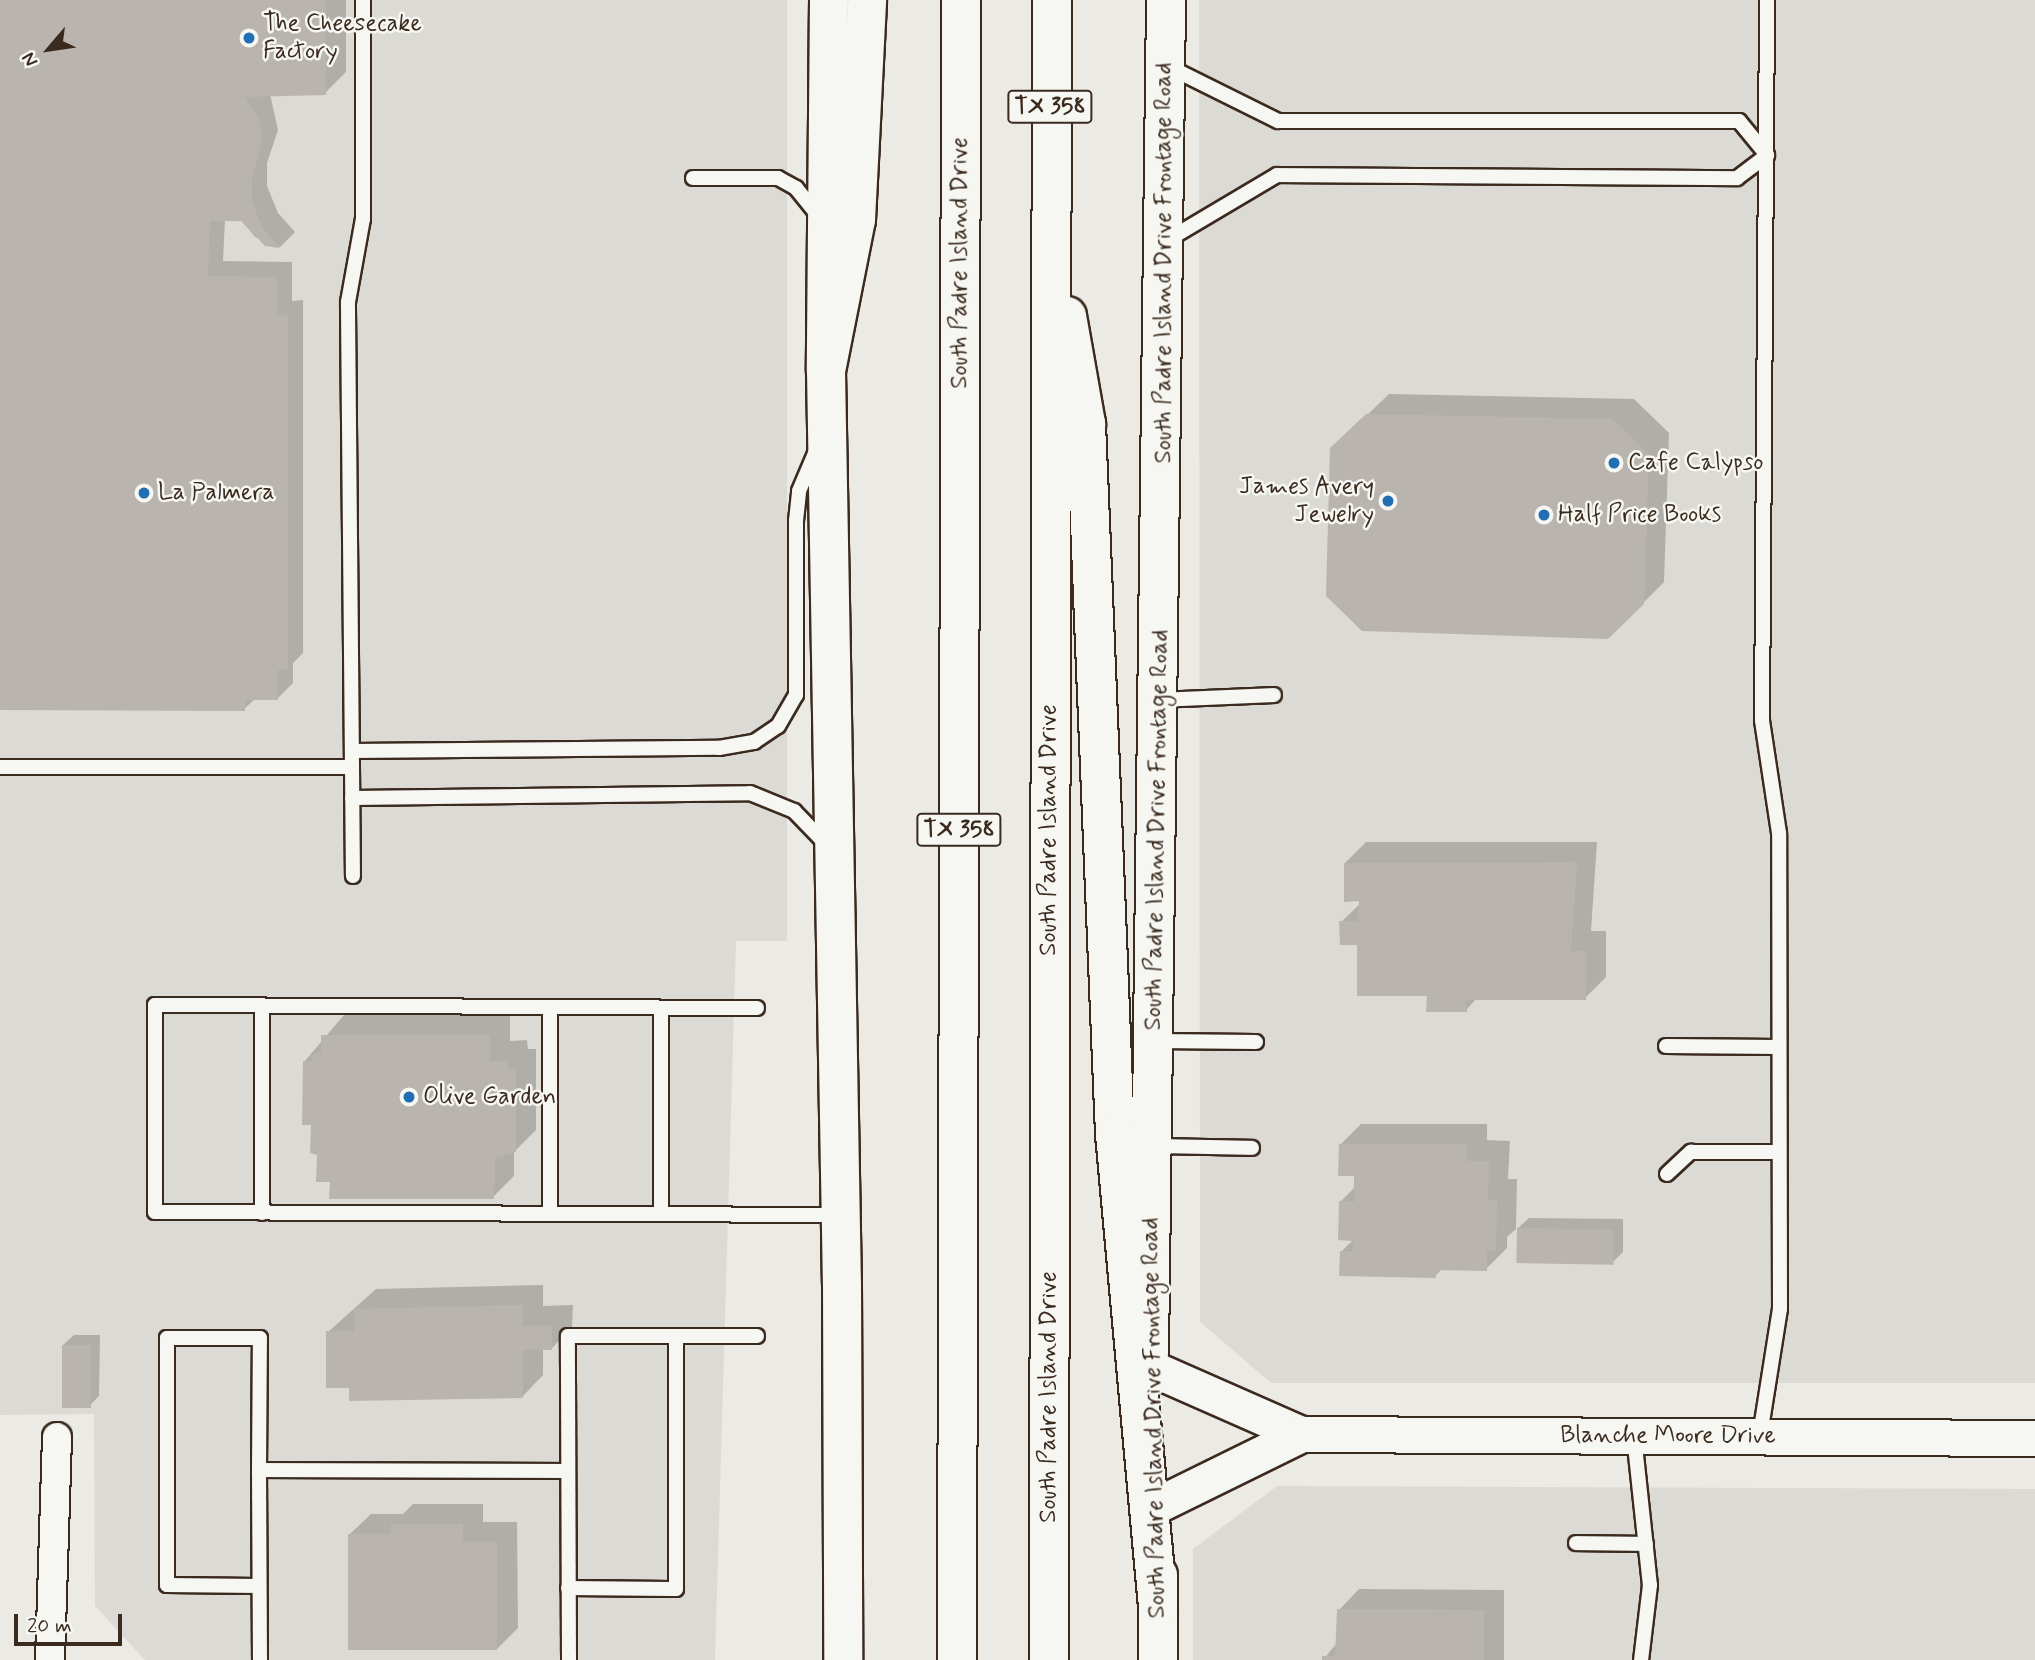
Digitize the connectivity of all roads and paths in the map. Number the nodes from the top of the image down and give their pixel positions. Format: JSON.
{"nodes":[{"id":1,"x":363,"y":0,"type":"edge"},
{"id":2,"x":830,"y":0,"type":"edge"},
{"id":3,"x":867,"y":0,"type":"edge"},
{"id":4,"x":961,"y":0,"type":"edge"},
{"id":5,"x":1052,"y":0,"type":"edge"},
{"id":6,"x":1166,"y":0,"type":"edge"},
{"id":7,"x":1767,"y":0,"type":"edge"},
{"id":8,"x":1166,"y":66,"type":"junction"},
{"id":9,"x":1767,"y":155,"type":"junction"},
{"id":10,"x":693,"y":178,"type":"dead end"},
{"id":11,"x":1049,"y":214,"type":"junction"},
{"id":12,"x":827,"y":233,"type":"junction"},
{"id":13,"x":1164,"y":242,"type":"junction"},
{"id":14,"x":826,"y":370,"type":"junction"},
{"id":15,"x":827,"y":424,"type":"junction"},
{"id":16,"x":1274,"y":695,"type":"dead end"},
{"id":17,"x":1159,"y":700,"type":"junction"},
{"id":18,"x":352,"y":751,"type":"junction"},
{"id":19,"x":0,"y":766,"type":"edge"},
{"id":20,"x":352,"y":767,"type":"junction"},
{"id":21,"x":352,"y":798,"type":"junction"},
{"id":22,"x":835,"y":854,"type":"junction"},
{"id":23,"x":353,"y":876,"type":"dead end"},
{"id":24,"x":262,"y":1006,"type":"junction"},
{"id":25,"x":550,"y":1007,"type":"junction"},
{"id":26,"x":661,"y":1007,"type":"junction"},
{"id":27,"x":757,"y":1008,"type":"dead end"},
{"id":28,"x":1154,"y":1041,"type":"junction"},
{"id":29,"x":1256,"y":1042,"type":"dead end"},
{"id":30,"x":1666,"y":1046,"type":"dead end"},
{"id":31,"x":1779,"y":1047,"type":"junction"},
{"id":32,"x":1152,"y":1146,"type":"junction"},
{"id":33,"x":1252,"y":1148,"type":"dead end"},
{"id":34,"x":1779,"y":1152,"type":"junction"},
{"id":35,"x":1667,"y":1174,"type":"dead end"},
{"id":36,"x":262,"y":1213,"type":"junction"},
{"id":37,"x":550,"y":1214,"type":"junction"},
{"id":38,"x":661,"y":1214,"type":"junction"},
{"id":39,"x":841,"y":1215,"type":"junction"},
{"id":40,"x":676,"y":1336,"type":"junction"},
{"id":41,"x":757,"y":1336,"type":"dead end"},
{"id":42,"x":1149,"y":1367,"type":"junction"},
{"id":43,"x":1301,"y":1434,"type":"junction"},
{"id":44,"x":1634,"y":1436,"type":"junction"},
{"id":45,"x":1759,"y":1436,"type":"junction"},
{"id":46,"x":57,"y":1437,"type":"dead end"},
{"id":47,"x":2035,"y":1438,"type":"edge"},
{"id":48,"x":259,"y":1470,"type":"junction"},
{"id":49,"x":568,"y":1471,"type":"junction"},
{"id":50,"x":1157,"y":1505,"type":"junction"},
{"id":51,"x":1576,"y":1543,"type":"dead end"},
{"id":52,"x":1646,"y":1544,"type":"junction"},
{"id":53,"x":260,"y":1586,"type":"junction"},
{"id":54,"x":568,"y":1588,"type":"junction"},
{"id":55,"x":1158,"y":1606,"type":"junction"},
{"id":56,"x":50,"y":1660,"type":"edge"},
{"id":57,"x":260,"y":1660,"type":"edge"},
{"id":58,"x":569,"y":1660,"type":"edge"},
{"id":59,"x":843,"y":1660,"type":"edge"},
{"id":60,"x":957,"y":1660,"type":"edge"},
{"id":61,"x":1049,"y":1660,"type":"edge"},
{"id":62,"x":1158,"y":1660,"type":"edge"},
{"id":63,"x":1641,"y":1660,"type":"edge"}],
"edges":[{"from":1,"to":18,"type":"lane"},
{"from":2,"to":12,"type":"main road"},
{"from":3,"to":14,"type":"main road"},
{"from":4,"to":60,"type":"main road","name":"South Padre Island Drive","number":"TX 358"},
{"from":5,"to":11,"type":"main road","name":"South Padre Island Drive","number":"TX 358"},
{"from":6,"to":8,"type":"main road","name":"South Padre Island Drive Frontage Road"},
{"from":7,"to":9,"type":"lane"},
{"from":8,"to":9,"type":"lane"},
{"from":8,"to":13,"type":"main road","name":"South Padre Island Drive Frontage Road"},
{"from":9,"to":13,"type":"lane"},
{"from":9,"to":31,"type":"lane"},
{"from":10,"to":12,"type":"lane"},
{"from":11,"to":55,"type":"main road"},
{"from":11,"to":61,"type":"main road","name":"South Padre Island Drive","number":"TX 358"},
{"from":12,"to":14,"type":"main road"},
{"from":13,"to":17,"type":"main road","name":"South Padre Island Drive Frontage Road"},
{"from":14,"to":15,"type":"main road"},
{"from":15,"to":18,"type":"lane"},
{"from":15,"to":22,"type":"main road"},
{"from":16,"to":17,"type":"lane"},
{"from":17,"to":28,"type":"main road","name":"South Padre Island Drive Frontage Road"},
{"from":18,"to":20,"type":"lane"},
{"from":19,"to":20,"type":"lane"},
{"from":20,"to":21,"type":"lane"},
{"from":21,"to":22,"type":"lane"},
{"from":21,"to":23,"type":"lane"},
{"from":22,"to":39,"type":"main road"},
{"from":24,"to":25,"type":"lane"},
{"from":24,"to":36,"type":"lane"},
{"from":24,"to":36,"type":"lane"},
{"from":25,"to":26,"type":"lane"},
{"from":25,"to":37,"type":"lane"},
{"from":26,"to":27,"type":"lane"},
{"from":26,"to":38,"type":"lane"},
{"from":28,"to":29,"type":"lane"},
{"from":28,"to":32,"type":"main road","name":"South Padre Island Drive Frontage Road"},
{"from":30,"to":31,"type":"lane"},
{"from":31,"to":34,"type":"lane"},
{"from":32,"to":33,"type":"lane"},
{"from":32,"to":42,"type":"main road","name":"South Padre Island Drive Frontage Road"},
{"from":34,"to":35,"type":"lane"},
{"from":34,"to":45,"type":"lane"},
{"from":36,"to":37,"type":"lane"},
{"from":37,"to":38,"type":"lane"},
{"from":38,"to":39,"type":"lane"},
{"from":39,"to":59,"type":"main road"},
{"from":40,"to":41,"type":"lane"},
{"from":40,"to":49,"type":"lane"},
{"from":40,"to":54,"type":"lane"},
{"from":42,"to":43,"type":"street","name":"Blanche Moore Drive"},
{"from":42,"to":50,"type":"main road","name":"South Padre Island Drive Frontage Road"},
{"from":43,"to":44,"type":"street","name":"Blanche Moore Drive"},
{"from":43,"to":50,"type":"street","name":"Blanche Moore Drive"},
{"from":44,"to":45,"type":"street","name":"Blanche Moore Drive"},
{"from":44,"to":52,"type":"lane"},
{"from":45,"to":47,"type":"street","name":"Blanche Moore Drive"},
{"from":46,"to":56,"type":"street"},
{"from":48,"to":49,"type":"lane"},
{"from":48,"to":53,"type":"lane"},
{"from":48,"to":53,"type":"lane"},
{"from":49,"to":54,"type":"lane"},
{"from":50,"to":55,"type":"main road","name":"South Padre Island Drive Frontage Road"},
{"from":51,"to":52,"type":"lane"},
{"from":52,"to":63,"type":"lane"},
{"from":53,"to":57,"type":"lane"},
{"from":54,"to":58,"type":"lane"},
{"from":55,"to":62,"type":"main road","name":"South Padre Island Drive Frontage Road"}]}
